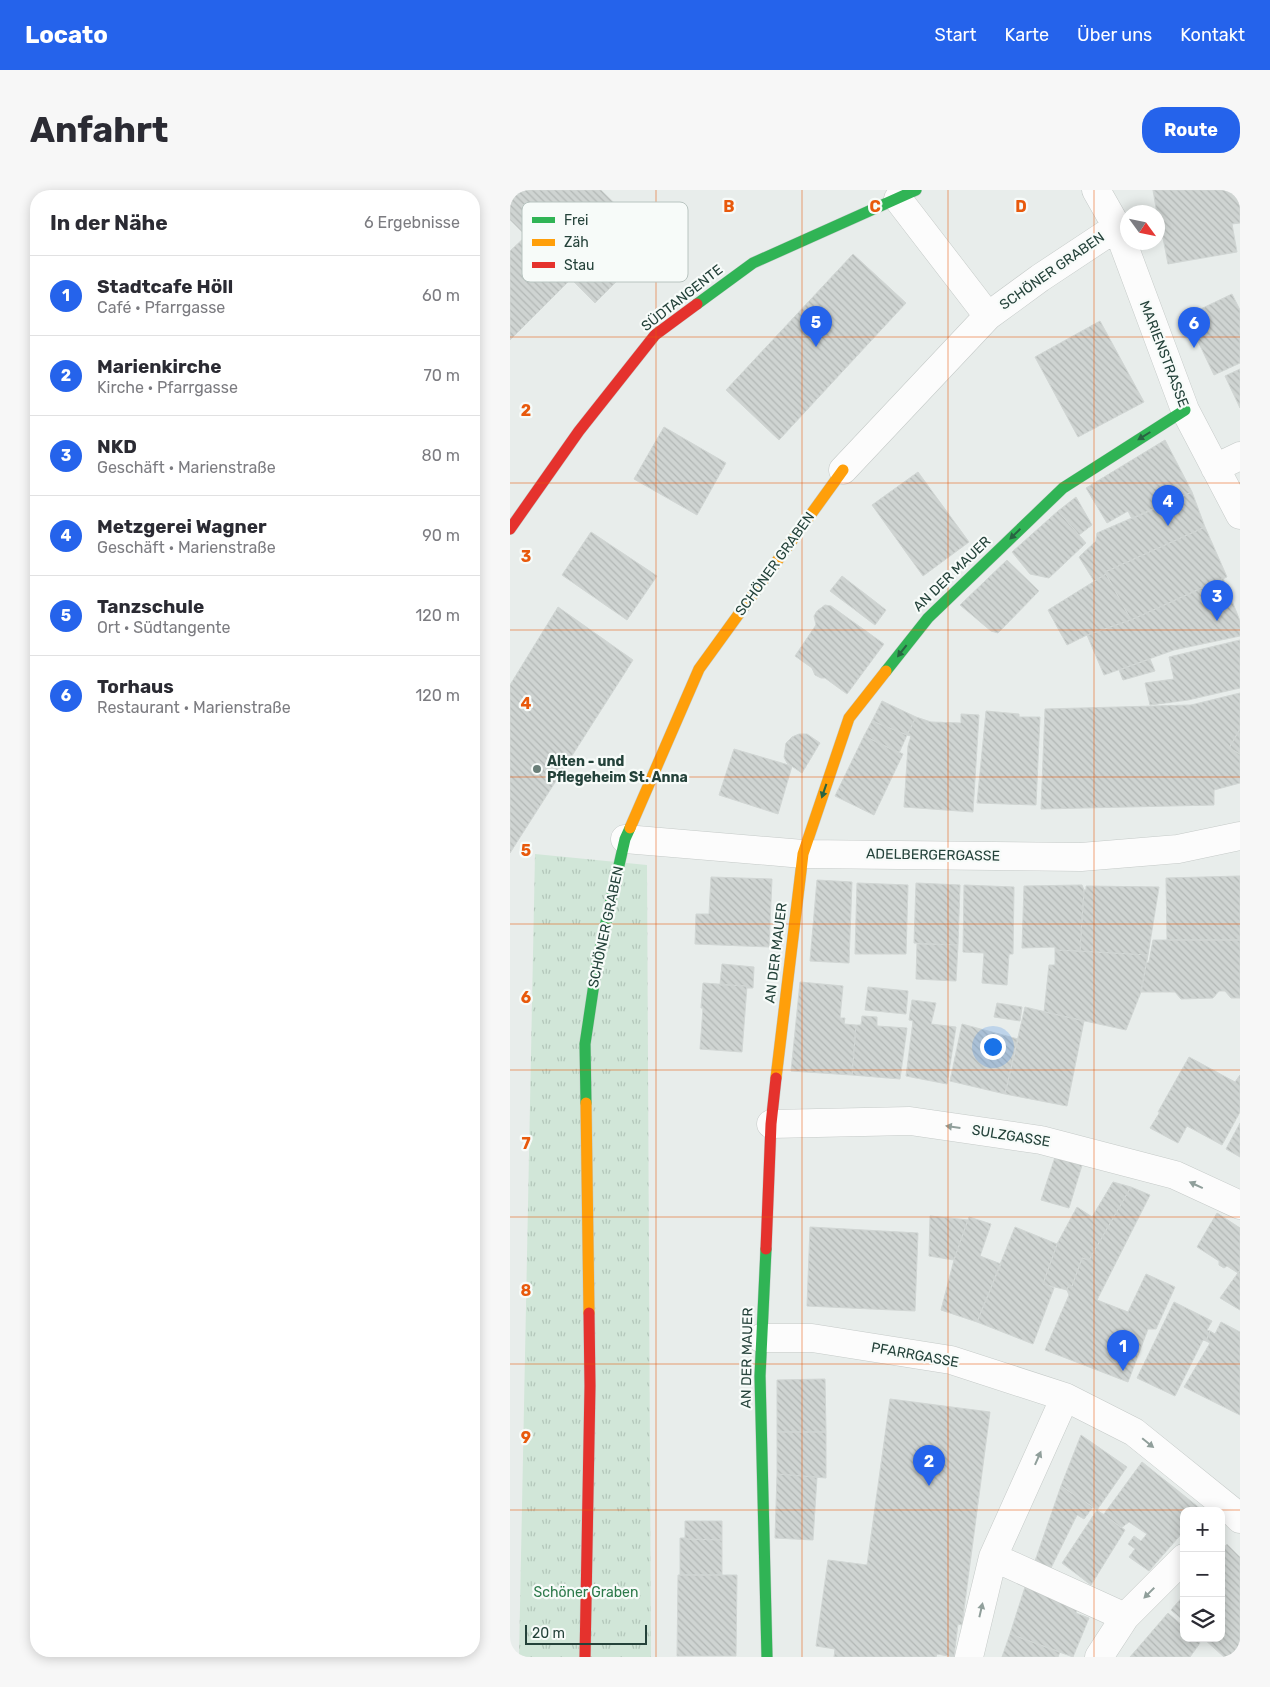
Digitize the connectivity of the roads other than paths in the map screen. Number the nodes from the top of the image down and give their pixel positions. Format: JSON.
{"nodes":[{"id":1,"x":1096,"y":190,"type":"edge"},
{"id":2,"x":907,"y":194,"type":"edge"},
{"id":3,"x":1117,"y":227,"type":"junction"},
{"id":4,"x":988,"y":316,"type":"junction"},
{"id":5,"x":1185,"y":410,"type":"junction"},
{"id":6,"x":1240,"y":456,"type":"edge"},
{"id":7,"x":1215,"y":468,"type":"junction"},
{"id":8,"x":843,"y":470,"type":"joint"},
{"id":9,"x":1240,"y":515,"type":"edge"},
{"id":10,"x":510,"y":529,"type":"edge"},
{"id":11,"x":1240,"y":836,"type":"edge"},
{"id":12,"x":625,"y":839,"type":"junction"},
{"id":13,"x":802,"y":854,"type":"junction"},
{"id":14,"x":771,"y":1124,"type":"junction"},
{"id":15,"x":1240,"y":1205,"type":"edge"},
{"id":16,"x":761,"y":1338,"type":"junction"},
{"id":17,"x":1065,"y":1397,"type":"junction"},
{"id":18,"x":1233,"y":1513,"type":"edge"},
{"id":19,"x":993,"y":1557,"type":"junction"},
{"id":20,"x":1180,"y":1562,"type":"edge"},
{"id":21,"x":1125,"y":1617,"type":"junction"},
{"id":22,"x":585,"y":1657,"type":"edge"},
{"id":23,"x":767,"y":1657,"type":"edge"},
{"id":24,"x":969,"y":1657,"type":"edge"},
{"id":25,"x":1099,"y":1657,"type":"edge"}],
"edges":[{"from":1,"to":3,"type":"street","name":"MARIENSTRASSE"},
{"from":2,"to":4,"type":"street","name":"SCHÖNER GRABEN"},
{"from":2,"to":10,"type":"street","name":"SÜDTANGENTE"},
{"from":3,"to":4,"type":"street","name":"SCHÖNER GRABEN"},
{"from":3,"to":5,"type":"street","name":"MARIENSTRASSE"},
{"from":4,"to":8,"type":"street","name":"SCHÖNER GRABEN"},
{"from":5,"to":7,"type":"street","name":"MARIENSTRASSE"},
{"from":5,"to":13,"type":"street","name":"AN DER MAUER","one_way":true},
{"from":6,"to":7,"type":"street"},
{"from":7,"to":9,"type":"street","name":"MARIENSTRASSE"},
{"from":8,"to":12,"type":"street","name":"SCHÖNER GRABEN"},
{"from":11,"to":13,"type":"street","name":"ADELBERGERGASSE"},
{"from":12,"to":13,"type":"street","name":"ADELBERGERGASSE"},
{"from":12,"to":22,"type":"street","name":"SCHÖNER GRABEN"},
{"from":13,"to":14,"type":"street","name":"AN DER MAUER"},
{"from":15,"to":14,"type":"street","name":"SULZGASSE","one_way":true},
{"from":14,"to":16,"type":"street","name":"AN DER MAUER"},
{"from":16,"to":17,"type":"street","name":"PFARRGASSE"},
{"from":16,"to":23,"type":"street","name":"AN DER MAUER"},
{"from":17,"to":18,"type":"street","name":"PFARRGASSE","one_way":true},
{"from":19,"to":17,"type":"street","one_way":true},
{"from":19,"to":21,"type":"street"},
{"from":24,"to":19,"type":"street","one_way":true},
{"from":20,"to":21,"type":"street","one_way":true},
{"from":21,"to":25,"type":"street"}]}
